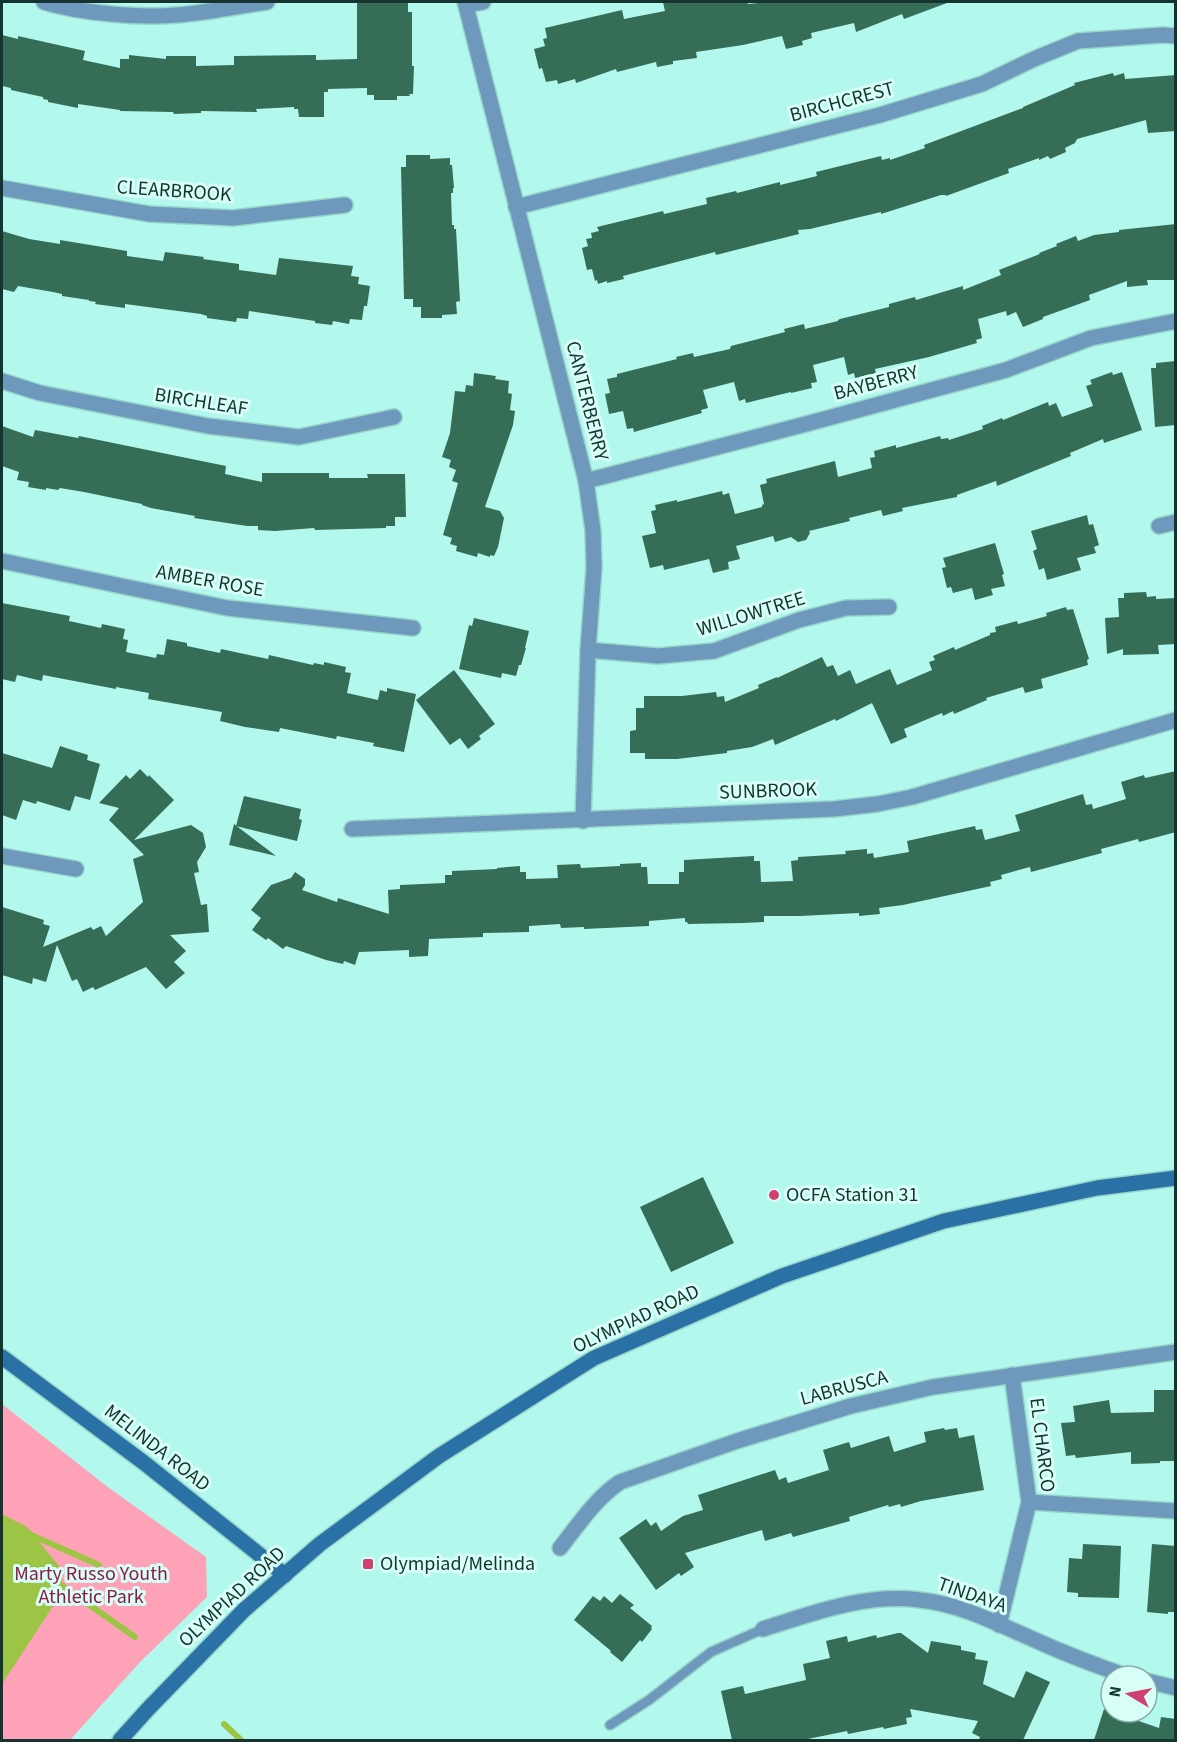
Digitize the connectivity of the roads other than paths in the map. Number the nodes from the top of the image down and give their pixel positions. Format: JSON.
{"nodes":[{"id":1,"x":44,"y":2,"type":"edge"},
{"id":2,"x":267,"y":2,"type":"edge"},
{"id":3,"x":483,"y":2,"type":"edge"},
{"id":4,"x":466,"y":3,"type":"edge"},
{"id":5,"x":1176,"y":36,"type":"edge"},
{"id":6,"x":2,"y":188,"type":"edge"},
{"id":7,"x":345,"y":206,"type":"dead end"},
{"id":8,"x":516,"y":207,"type":"junction"},
{"id":9,"x":1176,"y":321,"type":"edge"},
{"id":10,"x":2,"y":381,"type":"edge"},
{"id":11,"x":394,"y":417,"type":"dead end"},
{"id":12,"x":586,"y":481,"type":"junction"},
{"id":13,"x":1176,"y":522,"type":"edge"},
{"id":14,"x":1159,"y":526,"type":"dead end"},
{"id":15,"x":2,"y":561,"type":"edge"},
{"id":16,"x":889,"y":607,"type":"dead end"},
{"id":17,"x":413,"y":628,"type":"dead end"},
{"id":18,"x":588,"y":650,"type":"junction"},
{"id":19,"x":1176,"y":720,"type":"edge"},
{"id":20,"x":583,"y":821,"type":"junction"},
{"id":21,"x":352,"y":829,"type":"dead end"},
{"id":22,"x":2,"y":856,"type":"edge"},
{"id":23,"x":76,"y":869,"type":"dead end"},
{"id":24,"x":1176,"y":1178,"type":"edge"},
{"id":25,"x":1176,"y":1352,"type":"edge"},
{"id":26,"x":2,"y":1357,"type":"edge"},
{"id":27,"x":1012,"y":1375,"type":"junction"},
{"id":28,"x":1029,"y":1502,"type":"junction"},
{"id":29,"x":1176,"y":1511,"type":"edge"},
{"id":30,"x":560,"y":1548,"type":"dead end"},
{"id":31,"x":285,"y":1575,"type":"junction"},
{"id":32,"x":999,"y":1625,"type":"junction"},
{"id":33,"x":763,"y":1629,"type":"joint"},
{"id":34,"x":1099,"y":1666,"type":"edge"},
{"id":35,"x":1159,"y":1684,"type":"edge"},
{"id":36,"x":1176,"y":1688,"type":"edge"},
{"id":37,"x":610,"y":1725,"type":"dead end"},
{"id":38,"x":120,"y":1740,"type":"edge"}],
"edges":[{"from":1,"to":2,"type":"street"},
{"from":3,"to":4,"type":"street"},
{"from":4,"to":8,"type":"street","name":"CANTERBERRY"},
{"from":5,"to":8,"type":"street","name":"BIRCHCREST"},
{"from":6,"to":7,"type":"street","name":"CLEARBROOK"},
{"from":8,"to":12,"type":"street","name":"CANTERBERRY"},
{"from":9,"to":12,"type":"street","name":"BAYBERRY"},
{"from":10,"to":11,"type":"street","name":"BIRCHLEAF"},
{"from":12,"to":18,"type":"street","name":"CANTERBERRY"},
{"from":13,"to":14,"type":"street"},
{"from":15,"to":17,"type":"street","name":"AMBER ROSE"},
{"from":16,"to":18,"type":"street","name":"WILLOWTREE"},
{"from":18,"to":20,"type":"street","name":"CANTERBERRY"},
{"from":19,"to":20,"type":"street","name":"SUNBROOK"},
{"from":20,"to":21,"type":"street","name":"SUNBROOK"},
{"from":22,"to":23,"type":"street"},
{"from":24,"to":31,"type":"main road","name":"OLYMPIAD ROAD"},
{"from":25,"to":27,"type":"street","name":"LABRUSCA"},
{"from":26,"to":31,"type":"main road","name":"MELINDA ROAD"},
{"from":27,"to":28,"type":"street","name":"EL CHARCO"},
{"from":27,"to":30,"type":"street","name":"LABRUSCA"},
{"from":28,"to":29,"type":"street"},
{"from":28,"to":32,"type":"street","name":"EL CHARCO"},
{"from":31,"to":38,"type":"main road","name":"OLYMPIAD ROAD"},
{"from":32,"to":33,"type":"street","name":"TINDAYA"},
{"from":32,"to":34,"type":"street","name":"TINDAYA"},
{"from":33,"to":37,"type":"lane"},
{"from":35,"to":36,"type":"street"}]}
